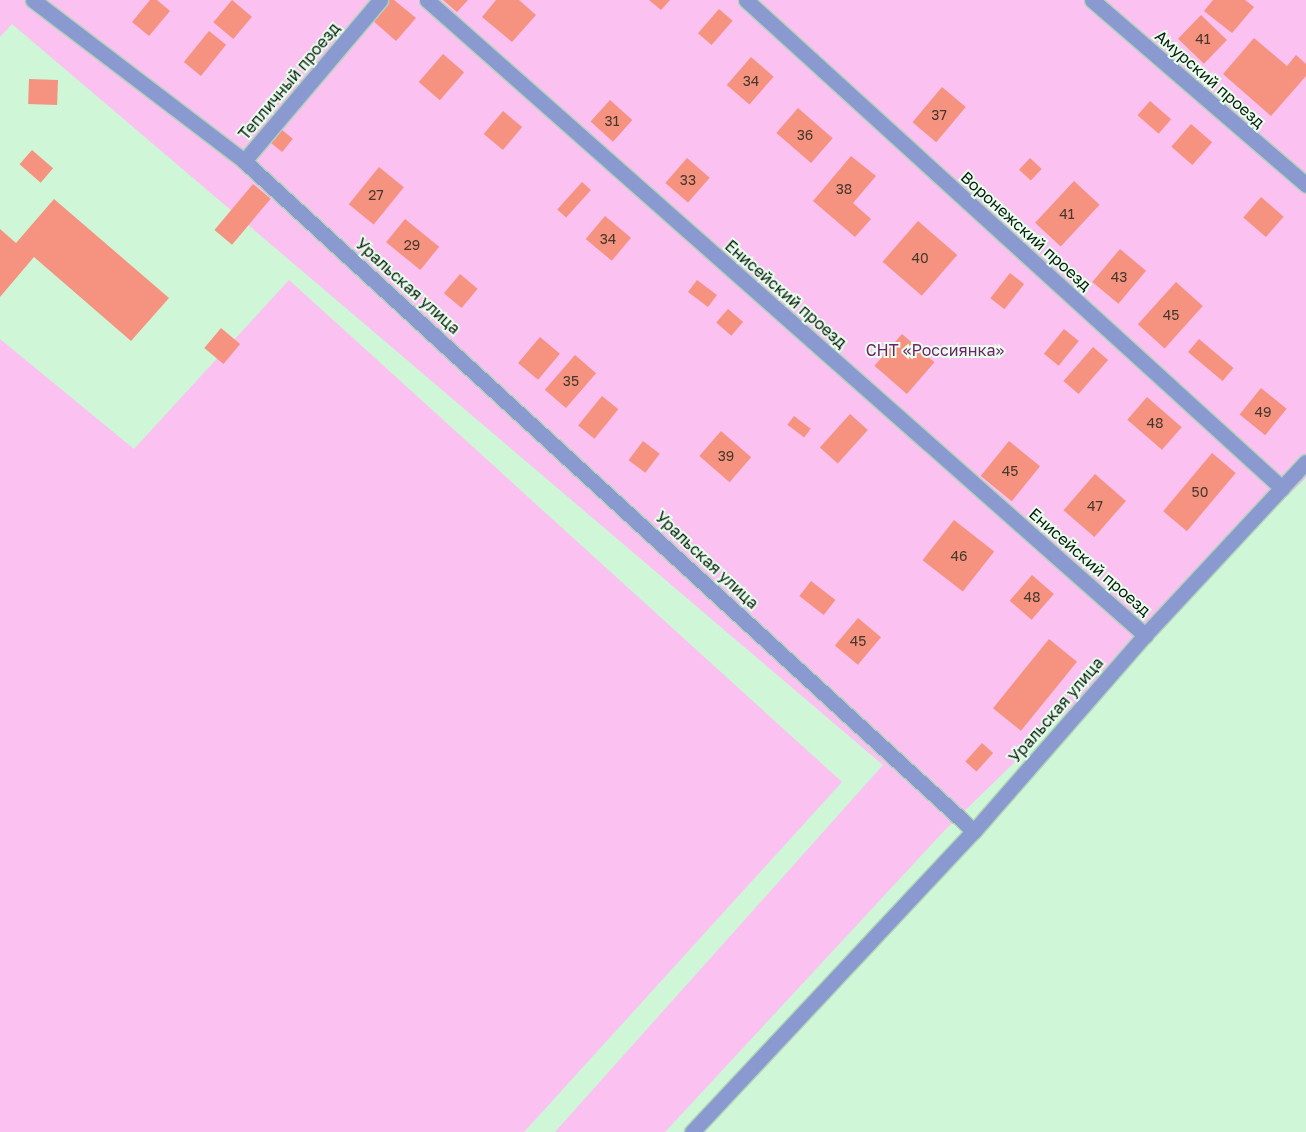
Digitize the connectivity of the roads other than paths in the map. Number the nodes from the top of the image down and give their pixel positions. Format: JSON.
{"nodes":[{"id":1,"x":33,"y":0,"type":"edge"},
{"id":2,"x":380,"y":0,"type":"edge"},
{"id":3,"x":426,"y":0,"type":"edge"},
{"id":4,"x":746,"y":0,"type":"edge"},
{"id":5,"x":1092,"y":0,"type":"edge"},
{"id":6,"x":244,"y":161,"type":"junction"},
{"id":7,"x":1306,"y":185,"type":"edge"},
{"id":8,"x":1306,"y":462,"type":"edge"},
{"id":9,"x":1282,"y":488,"type":"junction"},
{"id":10,"x":1145,"y":635,"type":"junction"},
{"id":11,"x":974,"y":831,"type":"junction"},
{"id":12,"x":692,"y":1132,"type":"edge"}],
"edges":[{"from":1,"to":6,"type":"lane","name":"Уральская улица"},
{"from":2,"to":6,"type":"lane","name":"Тепличный проезд"},
{"from":3,"to":10,"type":"lane","name":"Енисейский проезд"},
{"from":4,"to":9,"type":"lane","name":"Воронежский проезд"},
{"from":5,"to":7,"type":"lane","name":"Амурский проезд"},
{"from":6,"to":11,"type":"lane","name":"Уральская улица"},
{"from":8,"to":9,"type":"lane","name":"Уральская улица"},
{"from":9,"to":10,"type":"lane","name":"Уральская улица"},
{"from":10,"to":11,"type":"lane","name":"Уральская улица"},
{"from":11,"to":12,"type":"lane"}]}
